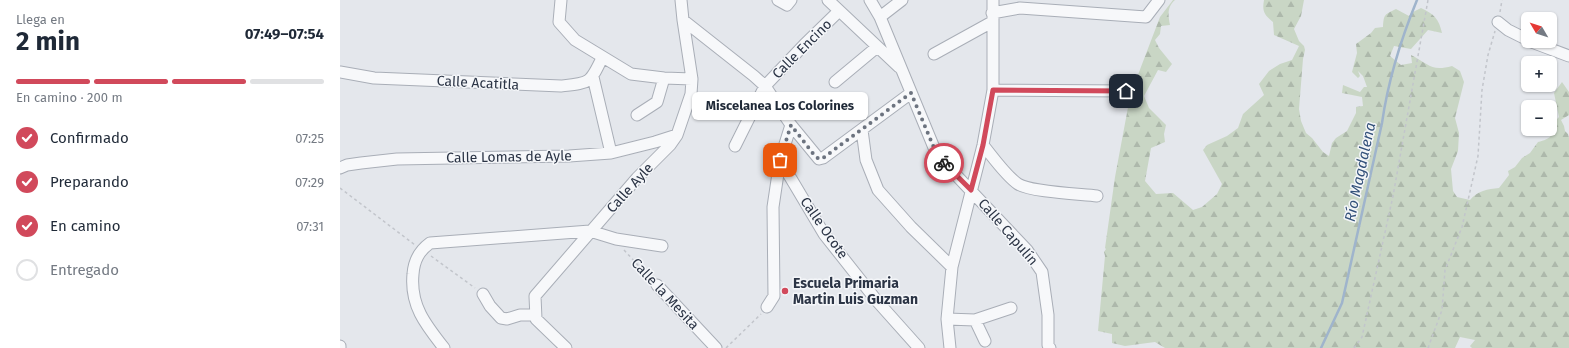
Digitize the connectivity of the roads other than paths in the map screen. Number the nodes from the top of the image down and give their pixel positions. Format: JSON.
{"nodes":[{"id":1,"x":561,"y":0,"type":"edge"},
{"id":2,"x":681,"y":0,"type":"edge"},
{"id":3,"x":778,"y":0,"type":"edge"},
{"id":4,"x":791,"y":0,"type":"edge"},
{"id":5,"x":828,"y":0,"type":"edge"},
{"id":6,"x":870,"y":0,"type":"edge"},
{"id":7,"x":902,"y":0,"type":"edge"},
{"id":8,"x":1159,"y":0,"type":"edge"},
{"id":9,"x":991,"y":8,"type":"edge"},
{"id":10,"x":839,"y":11,"type":"junction"},
{"id":11,"x":880,"y":17,"type":"junction"},
{"id":12,"x":683,"y":20,"type":"junction"},
{"id":13,"x":1498,"y":22,"type":"road end"},
{"id":14,"x":1521,"y":37,"type":"edge"},
{"id":15,"x":877,"y":47,"type":"junction"},
{"id":16,"x":1548,"y":48,"type":"edge"},
{"id":17,"x":934,"y":54,"type":"dead end"},
{"id":18,"x":1569,"y":56,"type":"edge"},
{"id":19,"x":602,"y":58,"type":"junction"},
{"id":20,"x":902,"y":70,"type":"junction"},
{"id":21,"x":340,"y":72,"type":"edge"},
{"id":22,"x":593,"y":77,"type":"junction"},
{"id":23,"x":664,"y":78,"type":"junction"},
{"id":24,"x":692,"y":79,"type":"junction"},
{"id":25,"x":835,"y":82,"type":"dead end"},
{"id":26,"x":765,"y":86,"type":"junction"},
{"id":27,"x":993,"y":90,"type":"junction"},
{"id":28,"x":1126,"y":91,"type":"dead end"},
{"id":29,"x":911,"y":93,"type":"junction"},
{"id":30,"x":636,"y":115,"type":"dead end"},
{"id":31,"x":791,"y":125,"type":"junction"},
{"id":32,"x":862,"y":130,"type":"junction"},
{"id":33,"x":677,"y":135,"type":"junction"},
{"id":34,"x":983,"y":145,"type":"junction"},
{"id":35,"x":735,"y":146,"type":"dead end"},
{"id":36,"x":611,"y":153,"type":"junction"},
{"id":37,"x":780,"y":160,"type":"junction"},
{"id":38,"x":340,"y":168,"type":"edge"},
{"id":39,"x":971,"y":190,"type":"junction"},
{"id":40,"x":1097,"y":196,"type":"dead end"},
{"id":41,"x":590,"y":231,"type":"junction"},
{"id":42,"x":662,"y":246,"type":"dead end"},
{"id":43,"x":952,"y":267,"type":"junction"},
{"id":44,"x":657,"y":285,"type":"road end"},
{"id":45,"x":483,"y":294,"type":"road end"},
{"id":46,"x":767,"y":307,"type":"road end"},
{"id":47,"x":1011,"y":308,"type":"dead end"},
{"id":48,"x":535,"y":315,"type":"junction"},
{"id":49,"x":947,"y":319,"type":"junction"},
{"id":50,"x":976,"y":320,"type":"junction"},
{"id":51,"x":985,"y":341,"type":"dead end"},
{"id":52,"x":951,"y":346,"type":"edge"},
{"id":53,"x":444,"y":348,"type":"edge"},
{"id":54,"x":566,"y":348,"type":"edge"},
{"id":55,"x":716,"y":348,"type":"edge"},
{"id":56,"x":919,"y":348,"type":"edge"},
{"id":57,"x":1050,"y":348,"type":"edge"}],
"edges":[{"from":1,"to":19,"type":"street"},
{"from":2,"to":12,"type":"street","name":"Calle Ayle"},
{"from":3,"to":4,"type":"street"},
{"from":5,"to":10,"type":"street"},
{"from":6,"to":11,"type":"street","name":"Calle Capulín"},
{"from":7,"to":11,"type":"street"},
{"from":8,"to":9,"type":"street"},
{"from":9,"to":17,"type":"street"},
{"from":9,"to":27,"type":"street"},
{"from":10,"to":15,"type":"street"},
{"from":10,"to":26,"type":"street","name":"Calle Encino"},
{"from":11,"to":20,"type":"street","name":"Calle Capulín"},
{"from":12,"to":24,"type":"street","name":"Calle Ayle"},
{"from":12,"to":26,"type":"street"},
{"from":13,"to":14,"type":"street"},
{"from":15,"to":20,"type":"street"},
{"from":15,"to":25,"type":"street"},
{"from":16,"to":18,"type":"street"},
{"from":19,"to":22,"type":"street"},
{"from":19,"to":23,"type":"street"},
{"from":20,"to":29,"type":"street","name":"Calle Capulín"},
{"from":21,"to":22,"type":"street","name":"Calle Acatitla"},
{"from":22,"to":36,"type":"street"},
{"from":23,"to":24,"type":"street"},
{"from":23,"to":30,"type":"street"},
{"from":24,"to":33,"type":"street","name":"Calle Ayle"},
{"from":26,"to":31,"type":"street"},
{"from":26,"to":35,"type":"street","name":"Calle Encino"},
{"from":27,"to":28,"type":"street"},
{"from":27,"to":34,"type":"street"},
{"from":29,"to":32,"type":"street"},
{"from":29,"to":39,"type":"street","name":"Calle Capulín"},
{"from":31,"to":32,"type":"street"},
{"from":31,"to":37,"type":"street"},
{"from":32,"to":43,"type":"street"},
{"from":33,"to":36,"type":"street","name":"Calle Lomas de Ayle"},
{"from":33,"to":41,"type":"street","name":"Calle Ayle"},
{"from":34,"to":39,"type":"street"},
{"from":34,"to":40,"type":"street"},
{"from":36,"to":38,"type":"street","name":"Calle Lomas de Ayle"},
{"from":37,"to":46,"type":"street"},
{"from":37,"to":56,"type":"street","name":"Calle Ocote"},
{"from":39,"to":43,"type":"street"},
{"from":39,"to":57,"type":"street","name":"Calle Capulín"},
{"from":41,"to":42,"type":"street"},
{"from":41,"to":48,"type":"street","name":"Calle Ayle"},
{"from":41,"to":53,"type":"street"},
{"from":43,"to":49,"type":"street"},
{"from":44,"to":55,"type":"street","name":"Calle la Mesita"},
{"from":45,"to":48,"type":"street"},
{"from":47,"to":50,"type":"street"},
{"from":48,"to":54,"type":"street"},
{"from":49,"to":50,"type":"street"},
{"from":49,"to":52,"type":"street"},
{"from":50,"to":51,"type":"street"}]}
